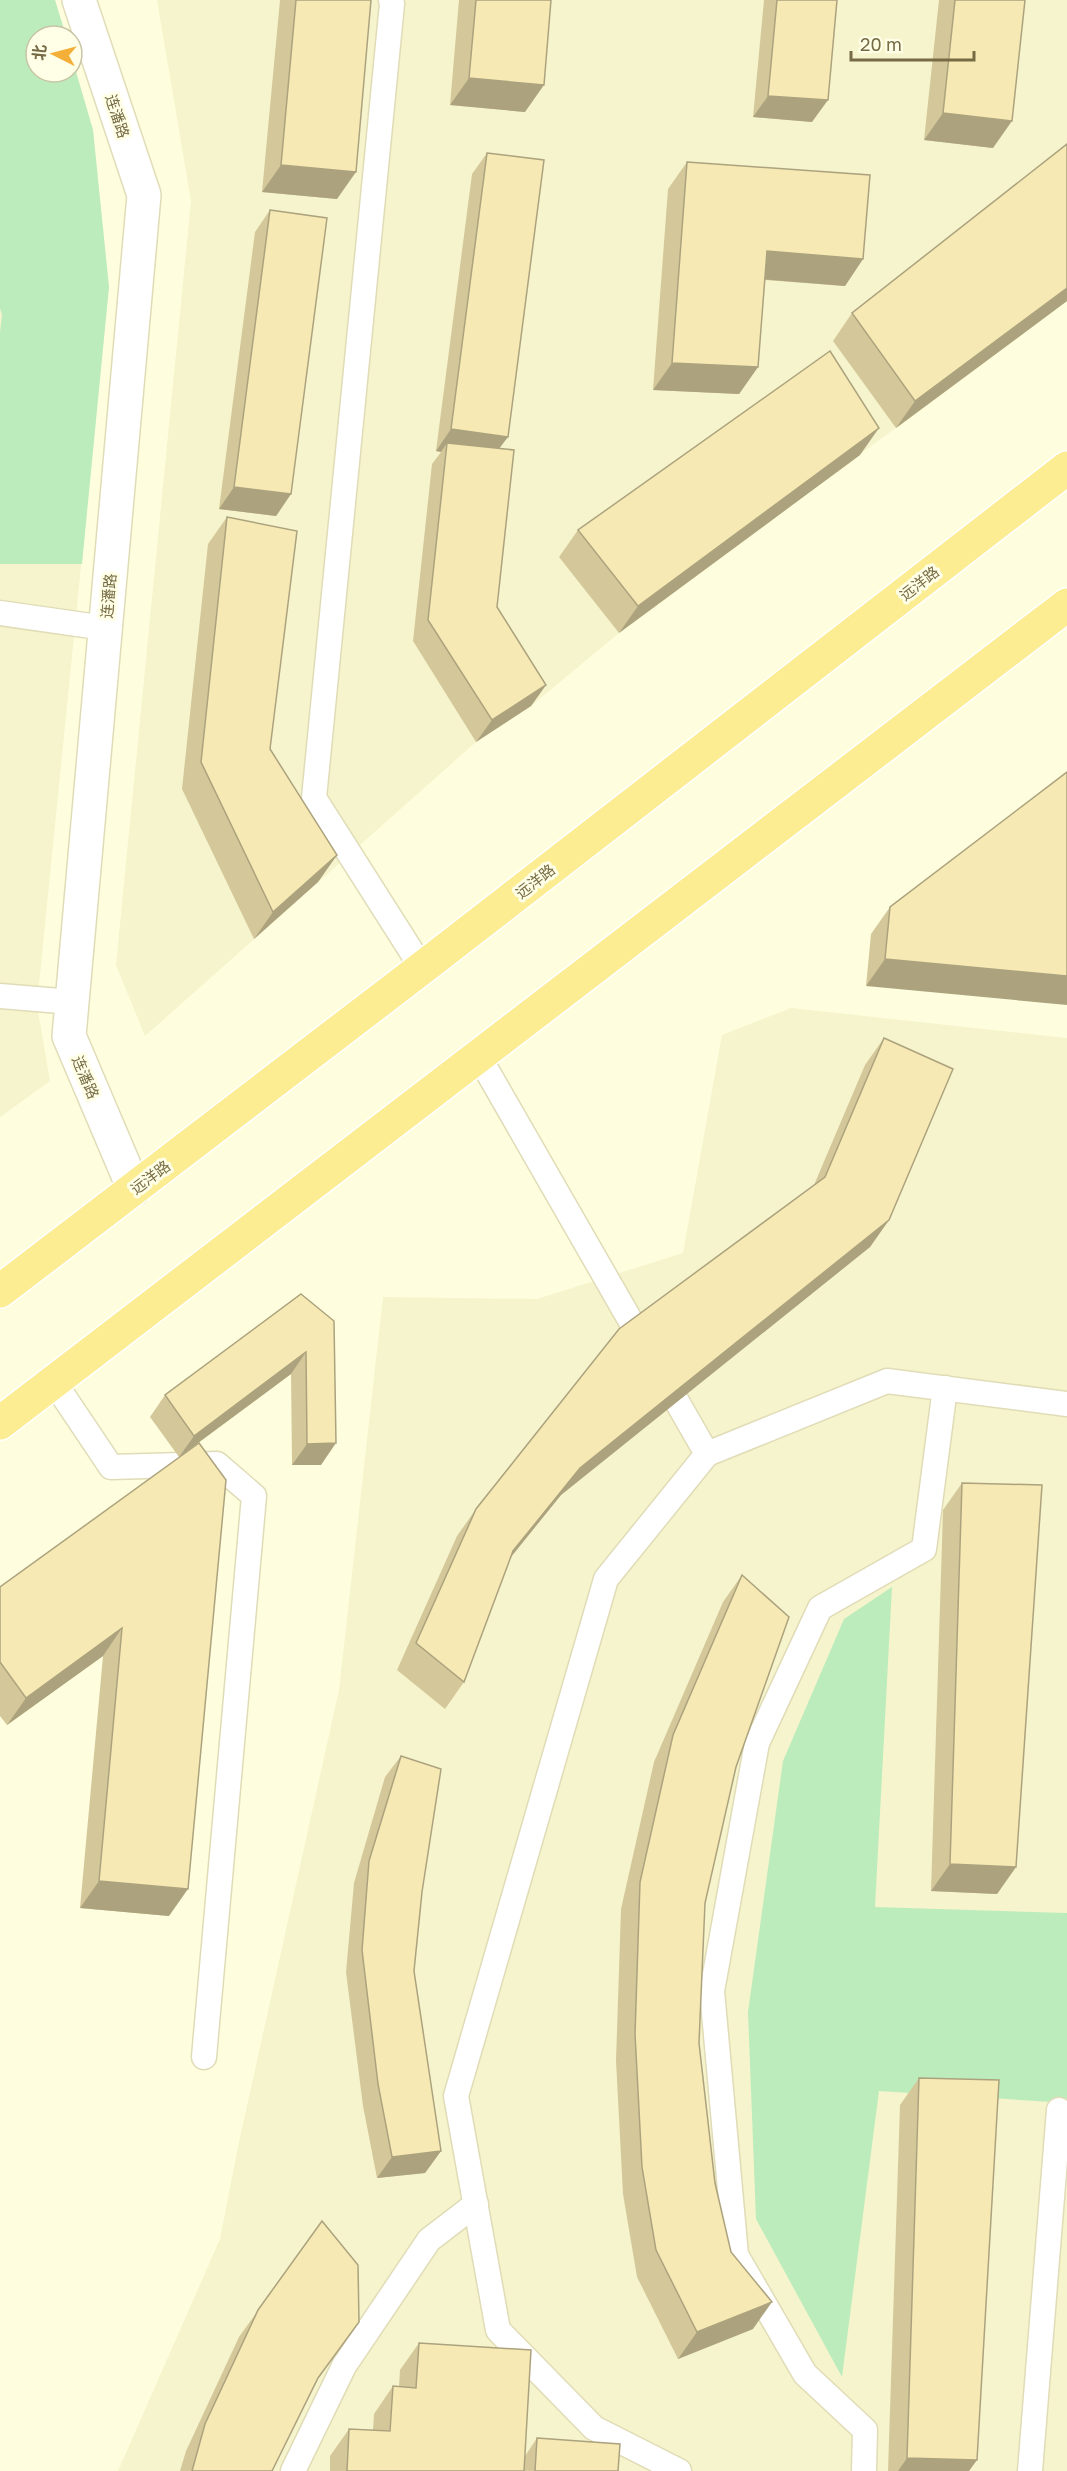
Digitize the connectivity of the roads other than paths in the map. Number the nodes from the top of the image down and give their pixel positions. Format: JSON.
{"nodes":[{"id":1,"x":79,"y":0,"type":"edge"},
{"id":2,"x":391,"y":0,"type":"edge"},
{"id":3,"x":1067,"y":468,"type":"edge"},
{"id":4,"x":1067,"y":605,"type":"edge"},
{"id":5,"x":0,"y":613,"type":"edge"},
{"id":6,"x":105,"y":628,"type":"junction"},
{"id":7,"x":422,"y":968,"type":"junction"},
{"id":8,"x":0,"y":996,"type":"edge"},
{"id":9,"x":72,"y":1002,"type":"junction"},
{"id":10,"x":478,"y":1055,"type":"junction"},
{"id":11,"x":134,"y":1189,"type":"junction"},
{"id":12,"x":0,"y":1291,"type":"edge"},
{"id":13,"x":54,"y":1382,"type":"junction"},
{"id":14,"x":945,"y":1388,"type":"junction"},
{"id":15,"x":1067,"y":1404,"type":"edge"},
{"id":16,"x":0,"y":1423,"type":"edge"},
{"id":17,"x":707,"y":1454,"type":"junction"},
{"id":18,"x":204,"y":2057,"type":"dead end"},
{"id":19,"x":1059,"y":2110,"type":"dead end"},
{"id":20,"x":476,"y":2204,"type":"junction"},
{"id":21,"x":293,"y":2471,"type":"edge"},
{"id":22,"x":679,"y":2471,"type":"edge"},
{"id":23,"x":864,"y":2471,"type":"edge"},
{"id":24,"x":1030,"y":2471,"type":"edge"}],
"edges":[{"from":1,"to":6,"type":"street","name":"连潘路"},
{"from":2,"to":7,"type":"lane"},
{"from":3,"to":7,"type":"highway","name":"远洋路"},
{"from":4,"to":10,"type":"highway"},
{"from":5,"to":6,"type":"lane"},
{"from":6,"to":9,"type":"street","name":"连潘路"},
{"from":7,"to":11,"type":"highway","name":"远洋路"},
{"from":8,"to":9,"type":"lane"},
{"from":9,"to":11,"type":"street","name":"连潘路"},
{"from":10,"to":13,"type":"highway"},
{"from":10,"to":17,"type":"lane"},
{"from":11,"to":12,"type":"highway","name":"远洋路"},
{"from":13,"to":16,"type":"highway"},
{"from":13,"to":18,"type":"lane"},
{"from":14,"to":15,"type":"lane"},
{"from":14,"to":17,"type":"lane"},
{"from":14,"to":23,"type":"lane"},
{"from":17,"to":20,"type":"lane"},
{"from":19,"to":24,"type":"lane"},
{"from":20,"to":21,"type":"lane"},
{"from":20,"to":22,"type":"lane"}]}
